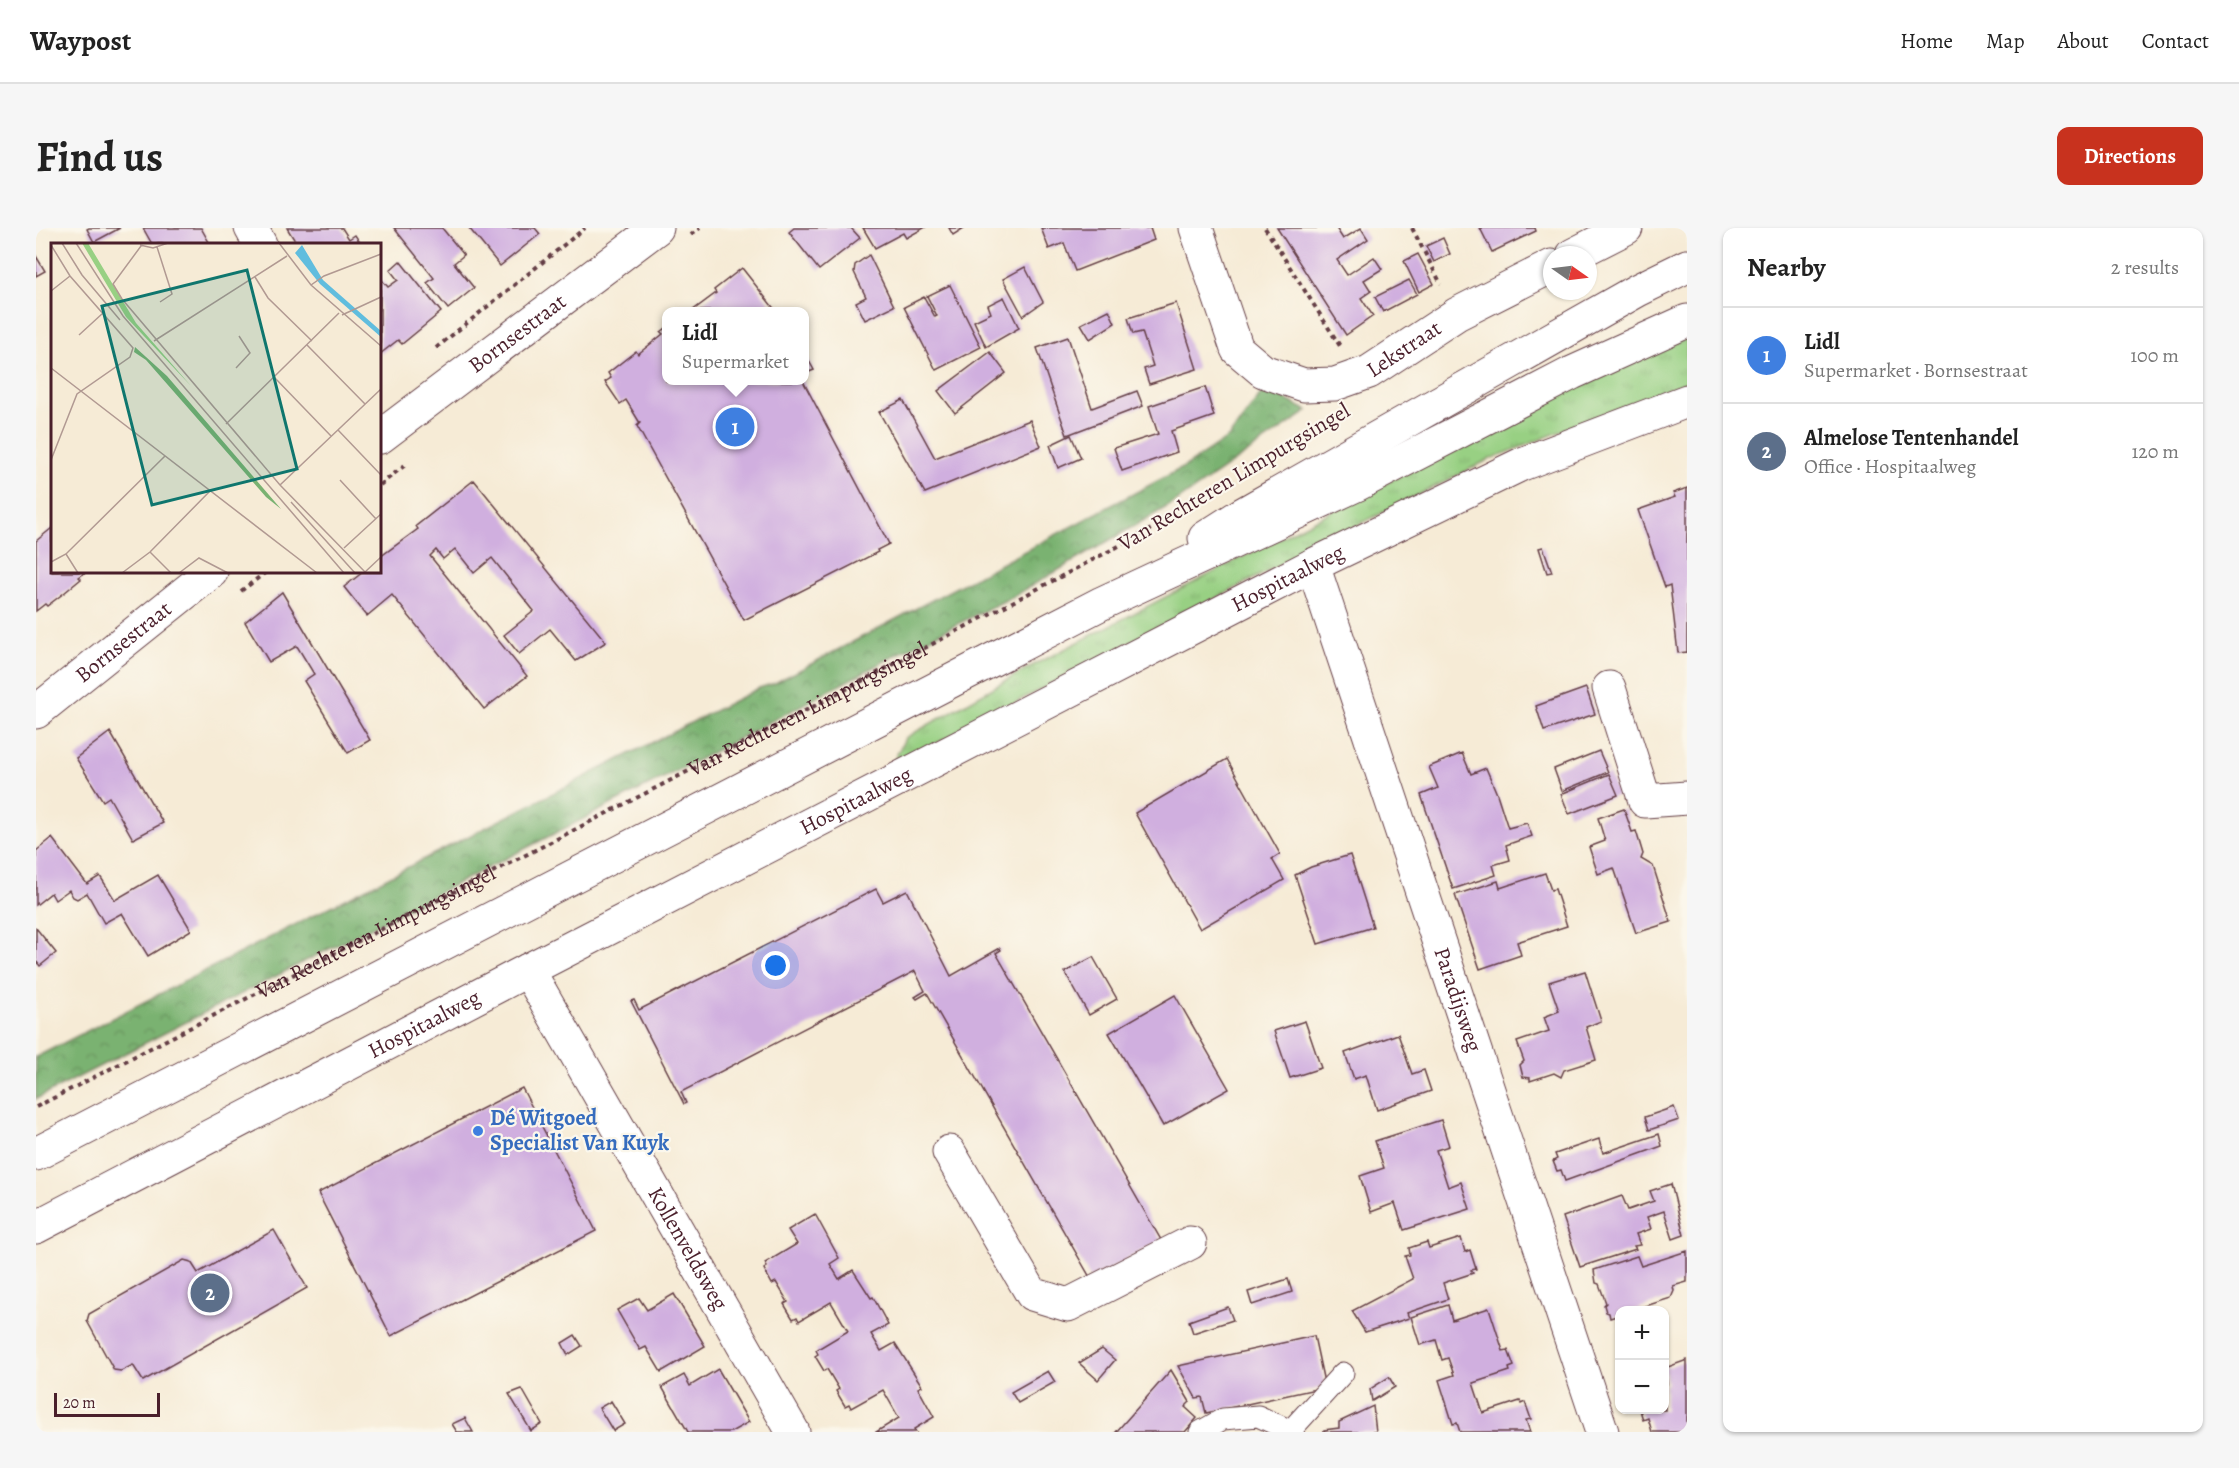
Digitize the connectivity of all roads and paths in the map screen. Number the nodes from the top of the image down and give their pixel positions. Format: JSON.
{"nodes":[{"id":1,"x":251,"y":228,"type":"edge"},
{"id":2,"x":585,"y":228,"type":"edge"},
{"id":3,"x":657,"y":228,"type":"edge"},
{"id":4,"x":1196,"y":228,"type":"edge"},
{"id":5,"x":1264,"y":228,"type":"edge"},
{"id":6,"x":1412,"y":228,"type":"edge"},
{"id":7,"x":1626,"y":228,"type":"edge"},
{"id":8,"x":259,"y":243,"type":"edge"},
{"id":9,"x":1591,"y":246,"type":"edge"},
{"id":10,"x":1687,"y":266,"type":"edge"},
{"id":11,"x":1543,"y":271,"type":"edge"},
{"id":12,"x":1457,"y":314,"type":"junction"},
{"id":13,"x":1687,"y":321,"type":"edge"},
{"id":14,"x":432,"y":351,"type":"dead end"},
{"id":15,"x":1359,"y":375,"type":"junction"},
{"id":16,"x":1687,"y":401,"type":"edge"},
{"id":17,"x":383,"y":425,"type":"edge"},
{"id":18,"x":1184,"y":512,"type":"dead end"},
{"id":19,"x":1313,"y":565,"type":"junction"},
{"id":20,"x":211,"y":573,"type":"edge"},
{"id":21,"x":1102,"y":603,"type":"junction"},
{"id":22,"x":1609,"y":688,"type":"dead end"},
{"id":23,"x":36,"y":712,"type":"edge"},
{"id":24,"x":1687,"y":798,"type":"edge"},
{"id":25,"x":528,"y":970,"type":"junction"},
{"id":26,"x":36,"y":1107,"type":"edge"},
{"id":27,"x":949,"y":1152,"type":"dead end"},
{"id":28,"x":42,"y":1154,"type":"edge"},
{"id":29,"x":36,"y":1227,"type":"edge"},
{"id":30,"x":1190,"y":1244,"type":"dead end"},
{"id":31,"x":1343,"y":1373,"type":"dead end"},
{"id":32,"x":1292,"y":1431,"type":"edge"},
{"id":33,"x":793,"y":1432,"type":"edge"},
{"id":34,"x":1200,"y":1432,"type":"edge"},
{"id":35,"x":1602,"y":1432,"type":"edge"}],
"edges":[{"from":1,"to":8,"type":"street"},
{"from":2,"to":14,"type":"path","name":"Bornsestraat"},
{"from":3,"to":17,"type":"street","name":"Bornsestraat"},
{"from":4,"to":15,"type":"street","name":"Lekstraat"},
{"from":5,"to":15,"type":"path"},
{"from":6,"to":12,"type":"path"},
{"from":7,"to":9,"type":"street"},
{"from":10,"to":21,"type":"street","name":"Van Rechteren Limpurgsingel"},
{"from":11,"to":12,"type":"street","name":"Lekstraat"},
{"from":12,"to":15,"type":"street","name":"Lekstraat"},
{"from":13,"to":21,"type":"street","name":"Van Rechteren Limpurgsingel"},
{"from":16,"to":19,"type":"street","name":"Hospitaalweg"},
{"from":18,"to":26,"type":"path","name":"Van Rechteren Limpurgsingel"},
{"from":19,"to":25,"type":"street","name":"Hospitaalweg"},
{"from":19,"to":35,"type":"street","name":"Paradijsweg"},
{"from":20,"to":23,"type":"street","name":"Bornsestraat"},
{"from":21,"to":28,"type":"street","name":"Van Rechteren Limpurgsingel"},
{"from":22,"to":24,"type":"street"},
{"from":25,"to":29,"type":"street","name":"Hospitaalweg"},
{"from":25,"to":33,"type":"street","name":"Kollenveldsweg"},
{"from":27,"to":30,"type":"street"},
{"from":31,"to":32,"type":"lane"},
{"from":32,"to":34,"type":"lane"}]}
